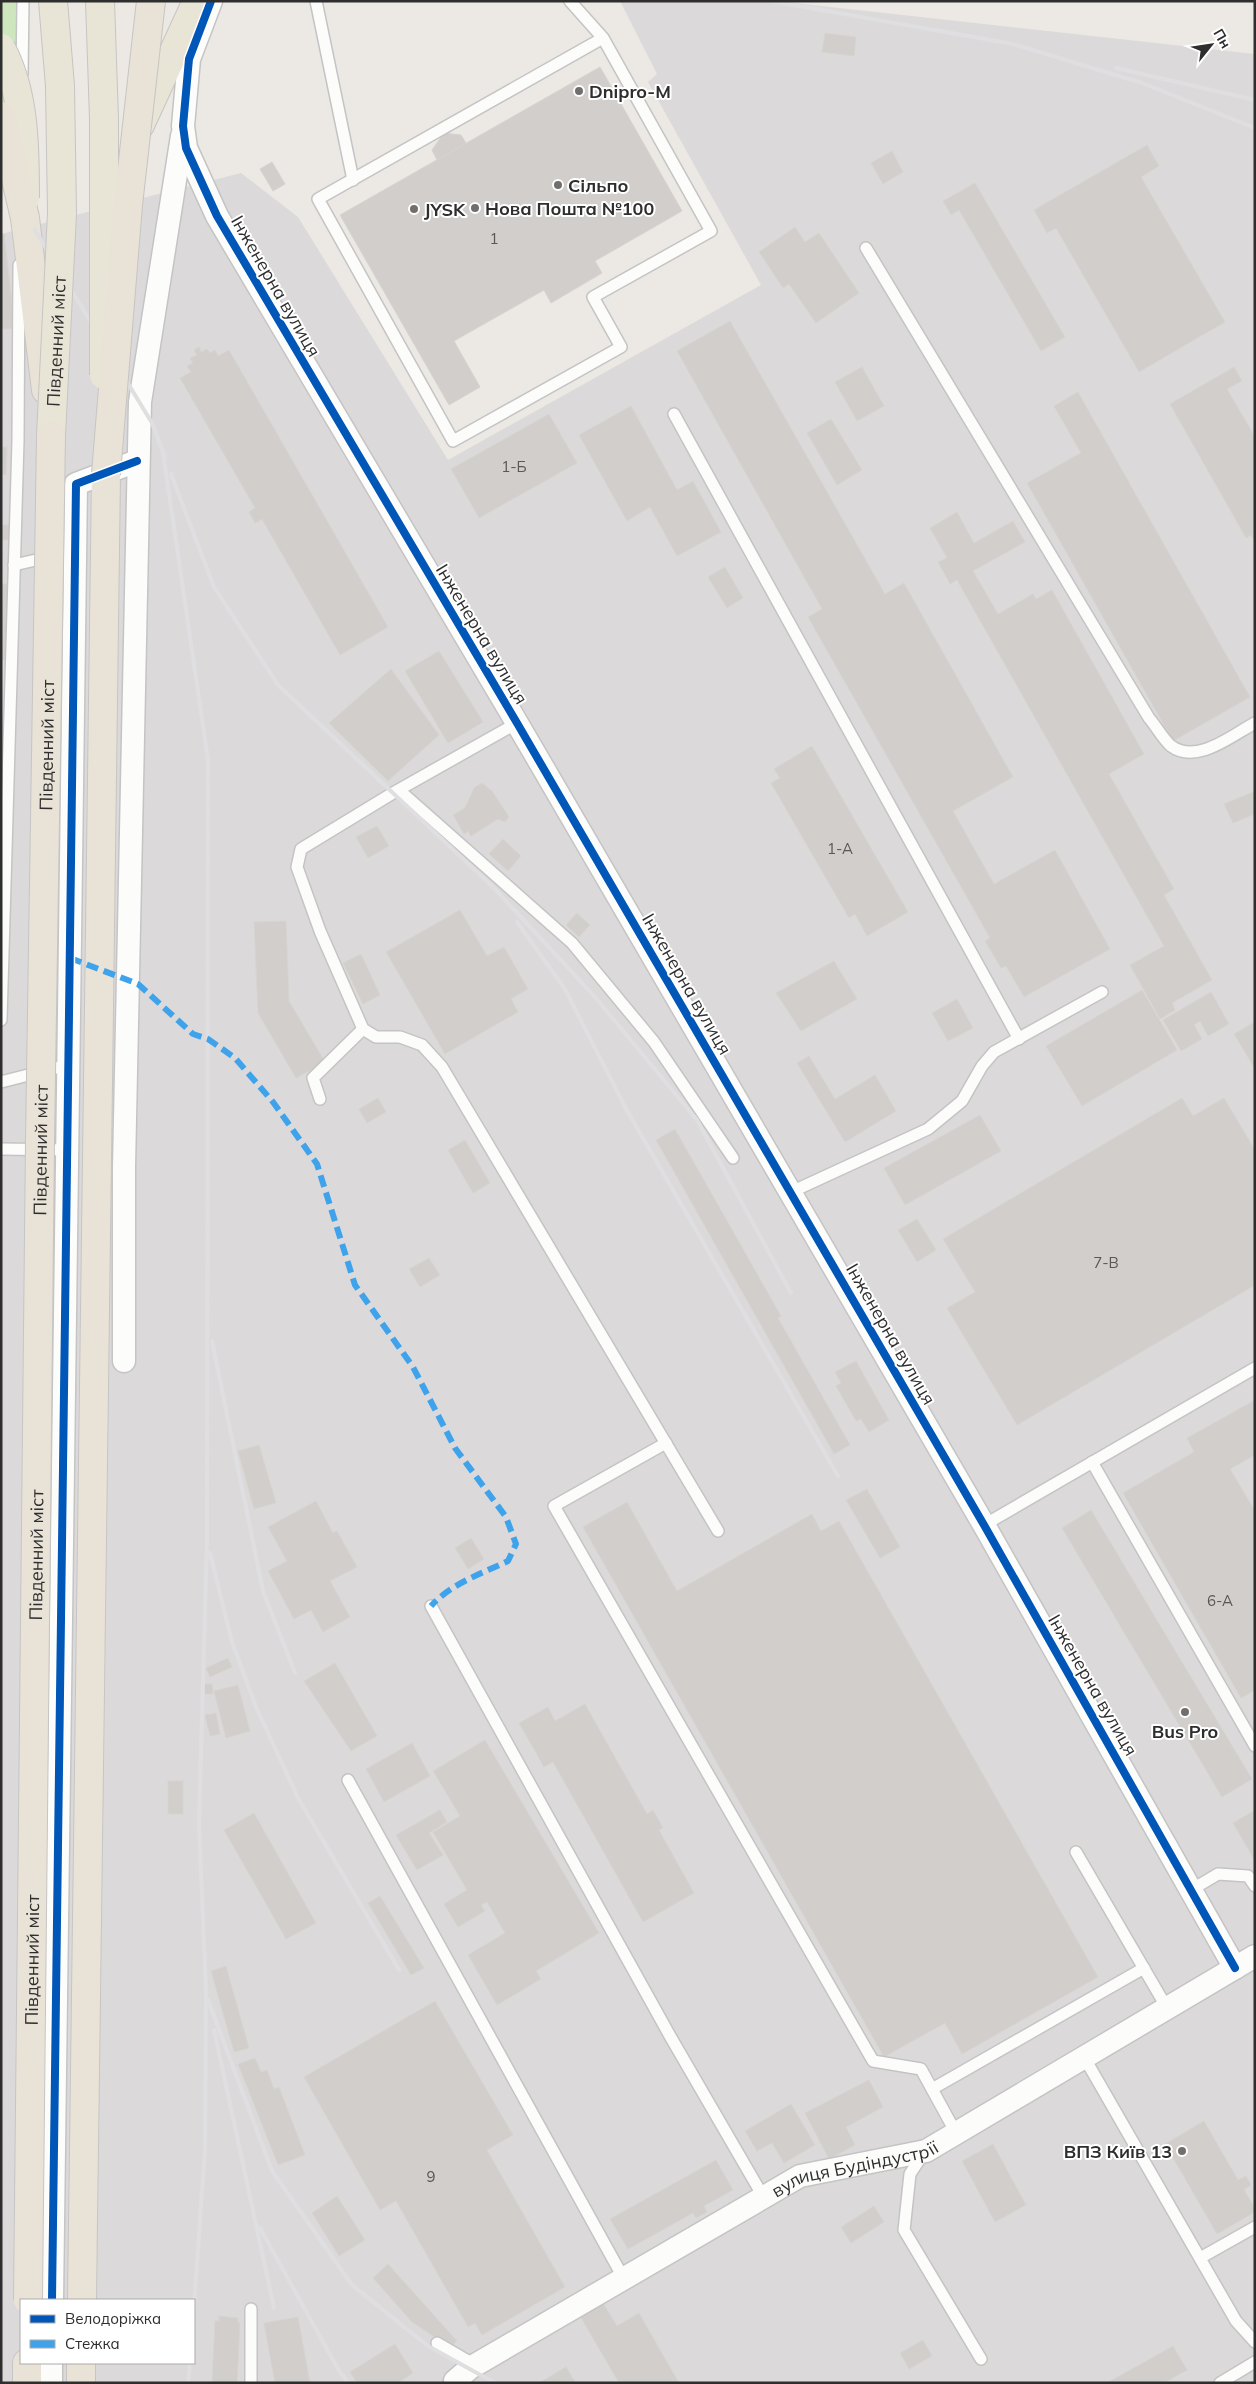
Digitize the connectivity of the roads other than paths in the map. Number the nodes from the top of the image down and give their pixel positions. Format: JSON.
{"nodes":[{"id":1,"x":23,"y":1,"type":"edge"},
{"id":2,"x":53,"y":1,"type":"edge"},
{"id":3,"x":100,"y":1,"type":"edge"},
{"id":4,"x":151,"y":1,"type":"edge"},
{"id":5,"x":197,"y":1,"type":"edge"},
{"id":6,"x":212,"y":1,"type":"edge"},
{"id":7,"x":316,"y":1,"type":"edge"},
{"id":8,"x":570,"y":1,"type":"edge"},
{"id":9,"x":603,"y":38,"type":"junction"},
{"id":10,"x":1,"y":48,"type":"edge"},
{"id":11,"x":1,"y":116,"type":"edge"},
{"id":12,"x":183,"y":126,"type":"junction"},
{"id":13,"x":136,"y":136,"type":"junction"},
{"id":14,"x":353,"y":180,"type":"junction"},
{"id":15,"x":25,"y":218,"type":"junction"},
{"id":16,"x":866,"y":248,"type":"dead end"},
{"id":17,"x":674,"y":414,"type":"dead end"},
{"id":18,"x":51,"y":436,"type":"junction"},
{"id":19,"x":137,"y":461,"type":"junction"},
{"id":20,"x":106,"y":474,"type":"junction"},
{"id":21,"x":66,"y":552,"type":"junction"},
{"id":22,"x":14,"y":565,"type":"junction"},
{"id":23,"x":517,"y":723,"type":"junction"},
{"id":24,"x":1255,"y":724,"type":"edge"},
{"id":25,"x":400,"y":790,"type":"junction"},
{"id":26,"x":1102,"y":992,"type":"dead end"},
{"id":27,"x":1,"y":1020,"type":"edge"},
{"id":28,"x":363,"y":1029,"type":"junction"},
{"id":29,"x":1018,"y":1039,"type":"junction"},
{"id":30,"x":68,"y":1065,"type":"junction"},
{"id":31,"x":1,"y":1082,"type":"edge"},
{"id":32,"x":320,"y":1099,"type":"dead end"},
{"id":33,"x":1,"y":1149,"type":"edge"},
{"id":34,"x":68,"y":1150,"type":"junction"},
{"id":35,"x":733,"y":1158,"type":"dead end"},
{"id":36,"x":791,"y":1192,"type":"junction"},
{"id":37,"x":124,"y":1362,"type":"dead end"},
{"id":38,"x":1255,"y":1368,"type":"edge"},
{"id":39,"x":666,"y":1443,"type":"junction"},
{"id":40,"x":1092,"y":1462,"type":"junction"},
{"id":41,"x":984,"y":1525,"type":"junction"},
{"id":42,"x":718,"y":1531,"type":"dead end"},
{"id":43,"x":431,"y":1606,"type":"dead end"},
{"id":44,"x":1255,"y":1746,"type":"edge"},
{"id":45,"x":348,"y":1780,"type":"dead end"},
{"id":46,"x":1076,"y":1852,"type":"dead end"},
{"id":47,"x":1255,"y":1886,"type":"edge"},
{"id":48,"x":1191,"y":1890,"type":"junction"},
{"id":49,"x":1255,"y":1956,"type":"edge"},
{"id":50,"x":1144,"y":1968,"type":"junction"},
{"id":51,"x":1235,"y":1968,"type":"junction"},
{"id":52,"x":1167,"y":2008,"type":"junction"},
{"id":53,"x":1084,"y":2057,"type":"junction"},
{"id":54,"x":932,"y":2089,"type":"junction"},
{"id":55,"x":956,"y":2133,"type":"junction"},
{"id":56,"x":926,"y":2151,"type":"junction"},
{"id":57,"x":764,"y":2198,"type":"junction"},
{"id":58,"x":1255,"y":2227,"type":"edge"},
{"id":59,"x":1200,"y":2258,"type":"junction"},
{"id":60,"x":624,"y":2279,"type":"junction"},
{"id":61,"x":28,"y":2299,"type":"edge"},
{"id":62,"x":52,"y":2299,"type":"edge"},
{"id":63,"x":82,"y":2299,"type":"edge"},
{"id":64,"x":251,"y":2309,"type":"dead end"},
{"id":65,"x":1255,"y":2342,"type":"edge"},
{"id":66,"x":437,"y":2343,"type":"dead end"},
{"id":67,"x":981,"y":2359,"type":"dead end"},
{"id":68,"x":1255,"y":2362,"type":"edge"},
{"id":69,"x":27,"y":2364,"type":"edge"},
{"id":70,"x":51,"y":2364,"type":"edge"},
{"id":71,"x":81,"y":2364,"type":"edge"},
{"id":72,"x":475,"y":2365,"type":"junction"},
{"id":73,"x":455,"y":2381,"type":"dead end"},
{"id":74,"x":27,"y":2383,"type":"edge"},
{"id":75,"x":51,"y":2383,"type":"edge"},
{"id":76,"x":81,"y":2383,"type":"edge"},
{"id":77,"x":251,"y":2383,"type":"edge"},
{"id":78,"x":1220,"y":2383,"type":"edge"}],
"edges":[{"from":1,"to":22,"type":"lane"},
{"from":2,"to":18,"type":"main road","name":"Південний міст","bridge":true},
{"from":3,"to":20,"type":"main road","bridge":true},
{"from":4,"to":13,"type":"highway","bridge":true},
{"from":5,"to":13,"type":"main road"},
{"from":6,"to":12,"type":"street","name":"Інженерна вулиця"},
{"from":7,"to":14,"type":"lane"},
{"from":8,"to":9,"type":"lane"},
{"from":9,"to":14,"type":"lane"},
{"from":9,"to":14,"type":"lane"},
{"from":10,"to":15,"type":"main road","bridge":true},
{"from":11,"to":15,"type":"highway","bridge":true},
{"from":12,"to":19,"type":"street"},
{"from":12,"to":23,"type":"street","name":"Інженерна вулиця"},
{"from":13,"to":20,"type":"highway","bridge":true},
{"from":15,"to":18,"type":"highway","bridge":true},
{"from":16,"to":24,"type":"lane"},
{"from":17,"to":29,"type":"lane"},
{"from":18,"to":61,"type":"highway","name":"Південний міст","bridge":true},
{"from":19,"to":21,"type":"street"},
{"from":19,"to":37,"type":"street"},
{"from":20,"to":63,"type":"highway"},
{"from":21,"to":22,"type":"lane"},
{"from":21,"to":30,"type":"street"},
{"from":22,"to":27,"type":"lane"},
{"from":23,"to":25,"type":"lane"},
{"from":23,"to":36,"type":"street","name":"Інженерна вулиця"},
{"from":25,"to":28,"type":"lane"},
{"from":25,"to":35,"type":"lane"},
{"from":26,"to":29,"type":"lane"},
{"from":28,"to":32,"type":"lane"},
{"from":28,"to":39,"type":"lane"},
{"from":29,"to":36,"type":"lane"},
{"from":30,"to":31,"type":"lane"},
{"from":30,"to":34,"type":"street"},
{"from":33,"to":34,"type":"lane"},
{"from":34,"to":62,"type":"street"},
{"from":36,"to":41,"type":"street","name":"Інженерна вулиця"},
{"from":38,"to":40,"type":"lane"},
{"from":39,"to":42,"type":"lane"},
{"from":39,"to":54,"type":"lane"},
{"from":40,"to":41,"type":"lane"},
{"from":40,"to":44,"type":"lane"},
{"from":41,"to":48,"type":"street","name":"Інженерна вулиця"},
{"from":43,"to":57,"type":"lane"},
{"from":45,"to":60,"type":"lane"},
{"from":46,"to":50,"type":"lane"},
{"from":47,"to":48,"type":"lane"},
{"from":48,"to":51,"type":"street","name":"Інженерна вулиця"},
{"from":49,"to":51,"type":"street","name":"вулиця Будіндустрії"},
{"from":50,"to":52,"type":"lane"},
{"from":50,"to":54,"type":"lane"},
{"from":51,"to":52,"type":"street","name":"вулиця Будіндустрії"},
{"from":52,"to":53,"type":"street","name":"вулиця Будіндустрії"},
{"from":53,"to":55,"type":"street","name":"вулиця Будіндустрії"},
{"from":53,"to":59,"type":"lane"},
{"from":54,"to":55,"type":"lane"},
{"from":55,"to":56,"type":"street","name":"вулиця Будіндустрії"},
{"from":56,"to":57,"type":"street","name":"вулиця Будіндустрії"},
{"from":56,"to":67,"type":"lane"},
{"from":57,"to":60,"type":"street","name":"вулиця Будіндустрії"},
{"from":58,"to":59,"type":"lane"},
{"from":59,"to":65,"type":"lane"},
{"from":60,"to":72,"type":"street","name":"вулиця Будіндустрії"},
{"from":64,"to":77,"type":"lane"},
{"from":66,"to":72,"type":"lane"},
{"from":68,"to":78,"type":"lane"},
{"from":69,"to":74,"type":"highway"},
{"from":70,"to":75,"type":"street"},
{"from":71,"to":76,"type":"highway"},
{"from":72,"to":73,"type":"street","name":"вулиця Будіндустрії"}]}
